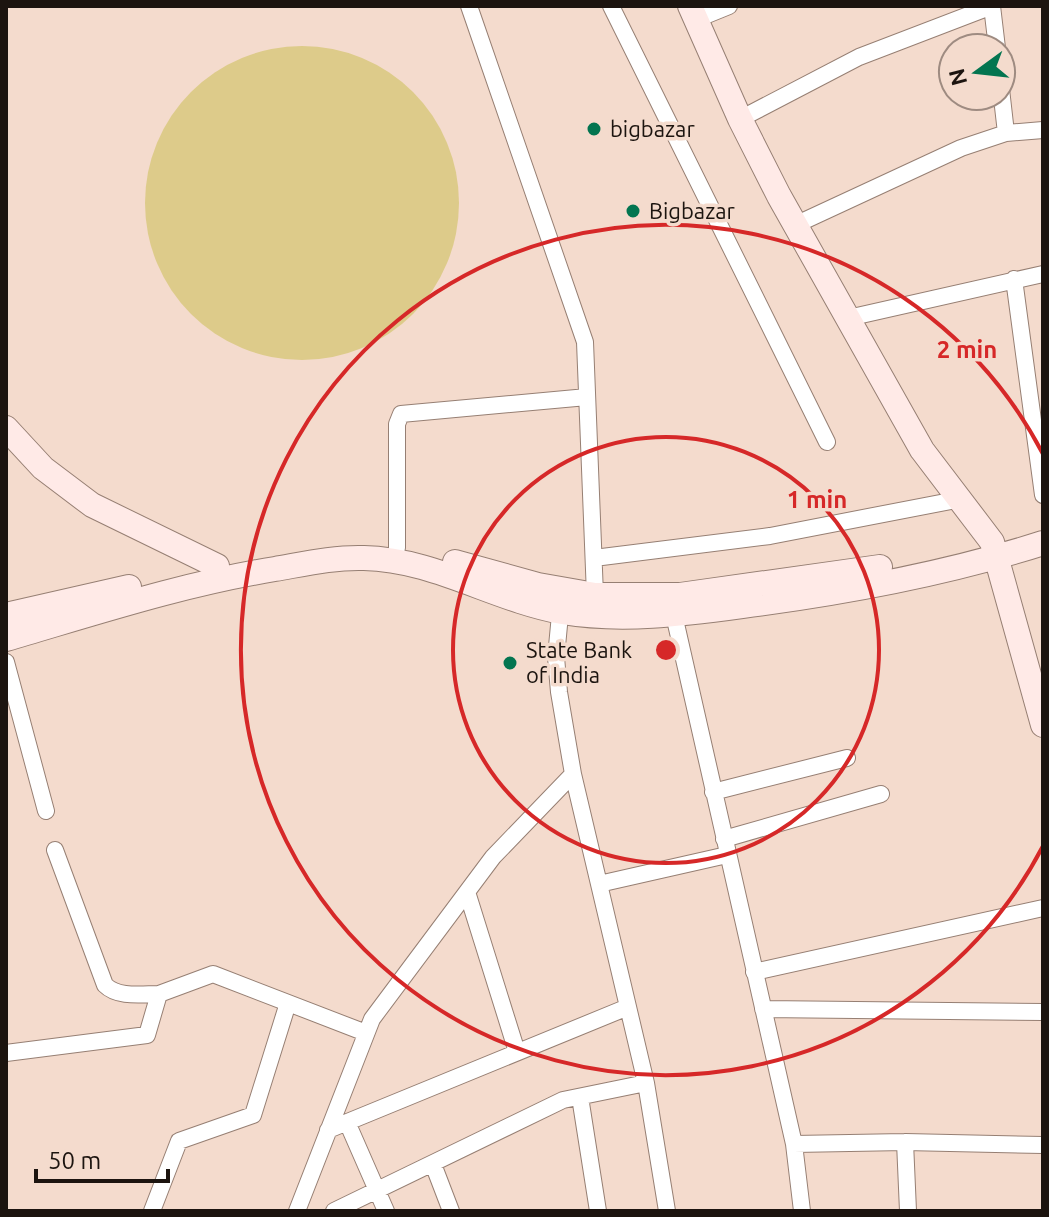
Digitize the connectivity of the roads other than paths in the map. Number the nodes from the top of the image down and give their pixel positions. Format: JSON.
{"nodes":[{"id":1,"x":469,"y":6,"type":"edge"},
{"id":2,"x":611,"y":6,"type":"edge"},
{"id":3,"x":729,"y":6,"type":"edge"},
{"id":4,"x":694,"y":13,"type":"edge"},
{"id":5,"x":995,"y":32,"type":"edge"},
{"id":6,"x":1004,"y":112,"type":"edge"},
{"id":7,"x":740,"y":119,"type":"junction"},
{"id":8,"x":1042,"y":130,"type":"edge"},
{"id":9,"x":1006,"y":133,"type":"junction"},
{"id":10,"x":1043,"y":140,"type":"edge"},
{"id":11,"x":795,"y":225,"type":"junction"},
{"id":12,"x":1043,"y":274,"type":"edge"},
{"id":13,"x":1014,"y":279,"type":"junction"},
{"id":14,"x":848,"y":318,"type":"junction"},
{"id":15,"x":587,"y":397,"type":"junction"},
{"id":16,"x":6,"y":428,"type":"edge"},
{"id":17,"x":827,"y":442,"type":"dead end"},
{"id":18,"x":1043,"y":495,"type":"edge"},
{"id":19,"x":961,"y":499,"type":"junction"},
{"id":20,"x":1043,"y":525,"type":"edge"},
{"id":21,"x":1043,"y":543,"type":"edge"},
{"id":22,"x":397,"y":548,"type":"junction"},
{"id":23,"x":994,"y":550,"type":"junction"},
{"id":24,"x":594,"y":558,"type":"junction"},
{"id":25,"x":217,"y":566,"type":"junction"},
{"id":26,"x":595,"y":595,"type":"junction"},
{"id":27,"x":562,"y":600,"type":"junction"},
{"id":28,"x":6,"y":615,"type":"edge"},
{"id":29,"x":674,"y":615,"type":"junction"},
{"id":30,"x":6,"y":639,"type":"edge"},
{"id":31,"x":6,"y":662,"type":"edge"},
{"id":32,"x":1043,"y":725,"type":"edge"},
{"id":33,"x":847,"y":758,"type":"dead end"},
{"id":34,"x":573,"y":774,"type":"junction"},
{"id":35,"x":713,"y":792,"type":"junction"},
{"id":36,"x":881,"y":794,"type":"dead end"},
{"id":37,"x":46,"y":811,"type":"dead end"},
{"id":38,"x":725,"y":847,"type":"junction"},
{"id":39,"x":55,"y":850,"type":"dead end"},
{"id":40,"x":599,"y":884,"type":"junction"},
{"id":41,"x":467,"y":892,"type":"junction"},
{"id":42,"x":1043,"y":908,"type":"edge"},
{"id":43,"x":754,"y":972,"type":"junction"},
{"id":44,"x":159,"y":994,"type":"junction"},
{"id":45,"x":288,"y":1003,"type":"junction"},
{"id":46,"x":628,"y":1007,"type":"junction"},
{"id":47,"x":763,"y":1009,"type":"junction"},
{"id":48,"x":1043,"y":1012,"type":"edge"},
{"id":49,"x":366,"y":1033,"type":"junction"},
{"id":50,"x":517,"y":1052,"type":"junction"},
{"id":51,"x":6,"y":1053,"type":"edge"},
{"id":52,"x":646,"y":1083,"type":"junction"},
{"id":53,"x":580,"y":1097,"type":"junction"},
{"id":54,"x":347,"y":1122,"type":"junction"},
{"id":55,"x":328,"y":1130,"type":"junction"},
{"id":56,"x":905,"y":1142,"type":"junction"},
{"id":57,"x":794,"y":1144,"type":"junction"},
{"id":58,"x":1043,"y":1145,"type":"edge"},
{"id":59,"x":433,"y":1164,"type":"junction"},
{"id":60,"x":378,"y":1190,"type":"junction"},
{"id":61,"x":152,"y":1211,"type":"edge"},
{"id":62,"x":297,"y":1211,"type":"edge"},
{"id":63,"x":334,"y":1211,"type":"edge"},
{"id":64,"x":386,"y":1211,"type":"edge"},
{"id":65,"x":451,"y":1211,"type":"edge"},
{"id":66,"x":598,"y":1211,"type":"edge"},
{"id":67,"x":667,"y":1211,"type":"edge"},
{"id":68,"x":802,"y":1211,"type":"edge"},
{"id":69,"x":908,"y":1211,"type":"edge"}],
"edges":[{"from":1,"to":15,"type":"street"},
{"from":2,"to":17,"type":"street"},
{"from":3,"to":4,"type":"street"},
{"from":4,"to":7,"type":"main road"},
{"from":5,"to":7,"type":"street"},
{"from":6,"to":9,"type":"street"},
{"from":7,"to":11,"type":"main road"},
{"from":8,"to":9,"type":"street"},
{"from":8,"to":10,"type":"street"},
{"from":9,"to":11,"type":"street"},
{"from":11,"to":14,"type":"main road"},
{"from":12,"to":13,"type":"street"},
{"from":13,"to":14,"type":"street"},
{"from":13,"to":18,"type":"street"},
{"from":14,"to":19,"type":"main road"},
{"from":15,"to":22,"type":"street"},
{"from":15,"to":24,"type":"street"},
{"from":16,"to":25,"type":"main road"},
{"from":19,"to":23,"type":"main road"},
{"from":19,"to":24,"type":"street"},
{"from":20,"to":23,"type":"main road"},
{"from":21,"to":23,"type":"main road"},
{"from":22,"to":25,"type":"main road"},
{"from":22,"to":27,"type":"main road"},
{"from":23,"to":26,"type":"main road"},
{"from":23,"to":29,"type":"main road"},
{"from":23,"to":32,"type":"main road"},
{"from":24,"to":26,"type":"street"},
{"from":25,"to":28,"type":"main road"},
{"from":26,"to":27,"type":"main road"},
{"from":27,"to":29,"type":"main road"},
{"from":27,"to":30,"type":"main road"},
{"from":27,"to":34,"type":"street"},
{"from":29,"to":35,"type":"street"},
{"from":31,"to":37,"type":"street"},
{"from":33,"to":35,"type":"street"},
{"from":34,"to":40,"type":"street"},
{"from":34,"to":41,"type":"street"},
{"from":35,"to":38,"type":"street"},
{"from":36,"to":38,"type":"street"},
{"from":38,"to":40,"type":"street"},
{"from":38,"to":43,"type":"street"},
{"from":39,"to":44,"type":"street"},
{"from":40,"to":46,"type":"street"},
{"from":41,"to":49,"type":"street"},
{"from":41,"to":50,"type":"street"},
{"from":42,"to":43,"type":"street"},
{"from":43,"to":47,"type":"street"},
{"from":44,"to":45,"type":"street"},
{"from":44,"to":51,"type":"street"},
{"from":45,"to":49,"type":"street"},
{"from":45,"to":61,"type":"street"},
{"from":46,"to":50,"type":"street"},
{"from":46,"to":52,"type":"street"},
{"from":47,"to":48,"type":"street"},
{"from":47,"to":57,"type":"street"},
{"from":49,"to":55,"type":"street"},
{"from":50,"to":54,"type":"street"},
{"from":52,"to":53,"type":"street"},
{"from":52,"to":67,"type":"street"},
{"from":53,"to":59,"type":"street"},
{"from":53,"to":66,"type":"street"},
{"from":54,"to":55,"type":"street"},
{"from":54,"to":60,"type":"street"},
{"from":55,"to":62,"type":"street"},
{"from":56,"to":57,"type":"street"},
{"from":56,"to":58,"type":"street"},
{"from":56,"to":69,"type":"street"},
{"from":57,"to":68,"type":"street"},
{"from":59,"to":60,"type":"street"},
{"from":59,"to":65,"type":"street"},
{"from":60,"to":63,"type":"street"},
{"from":60,"to":64,"type":"street"}]}
